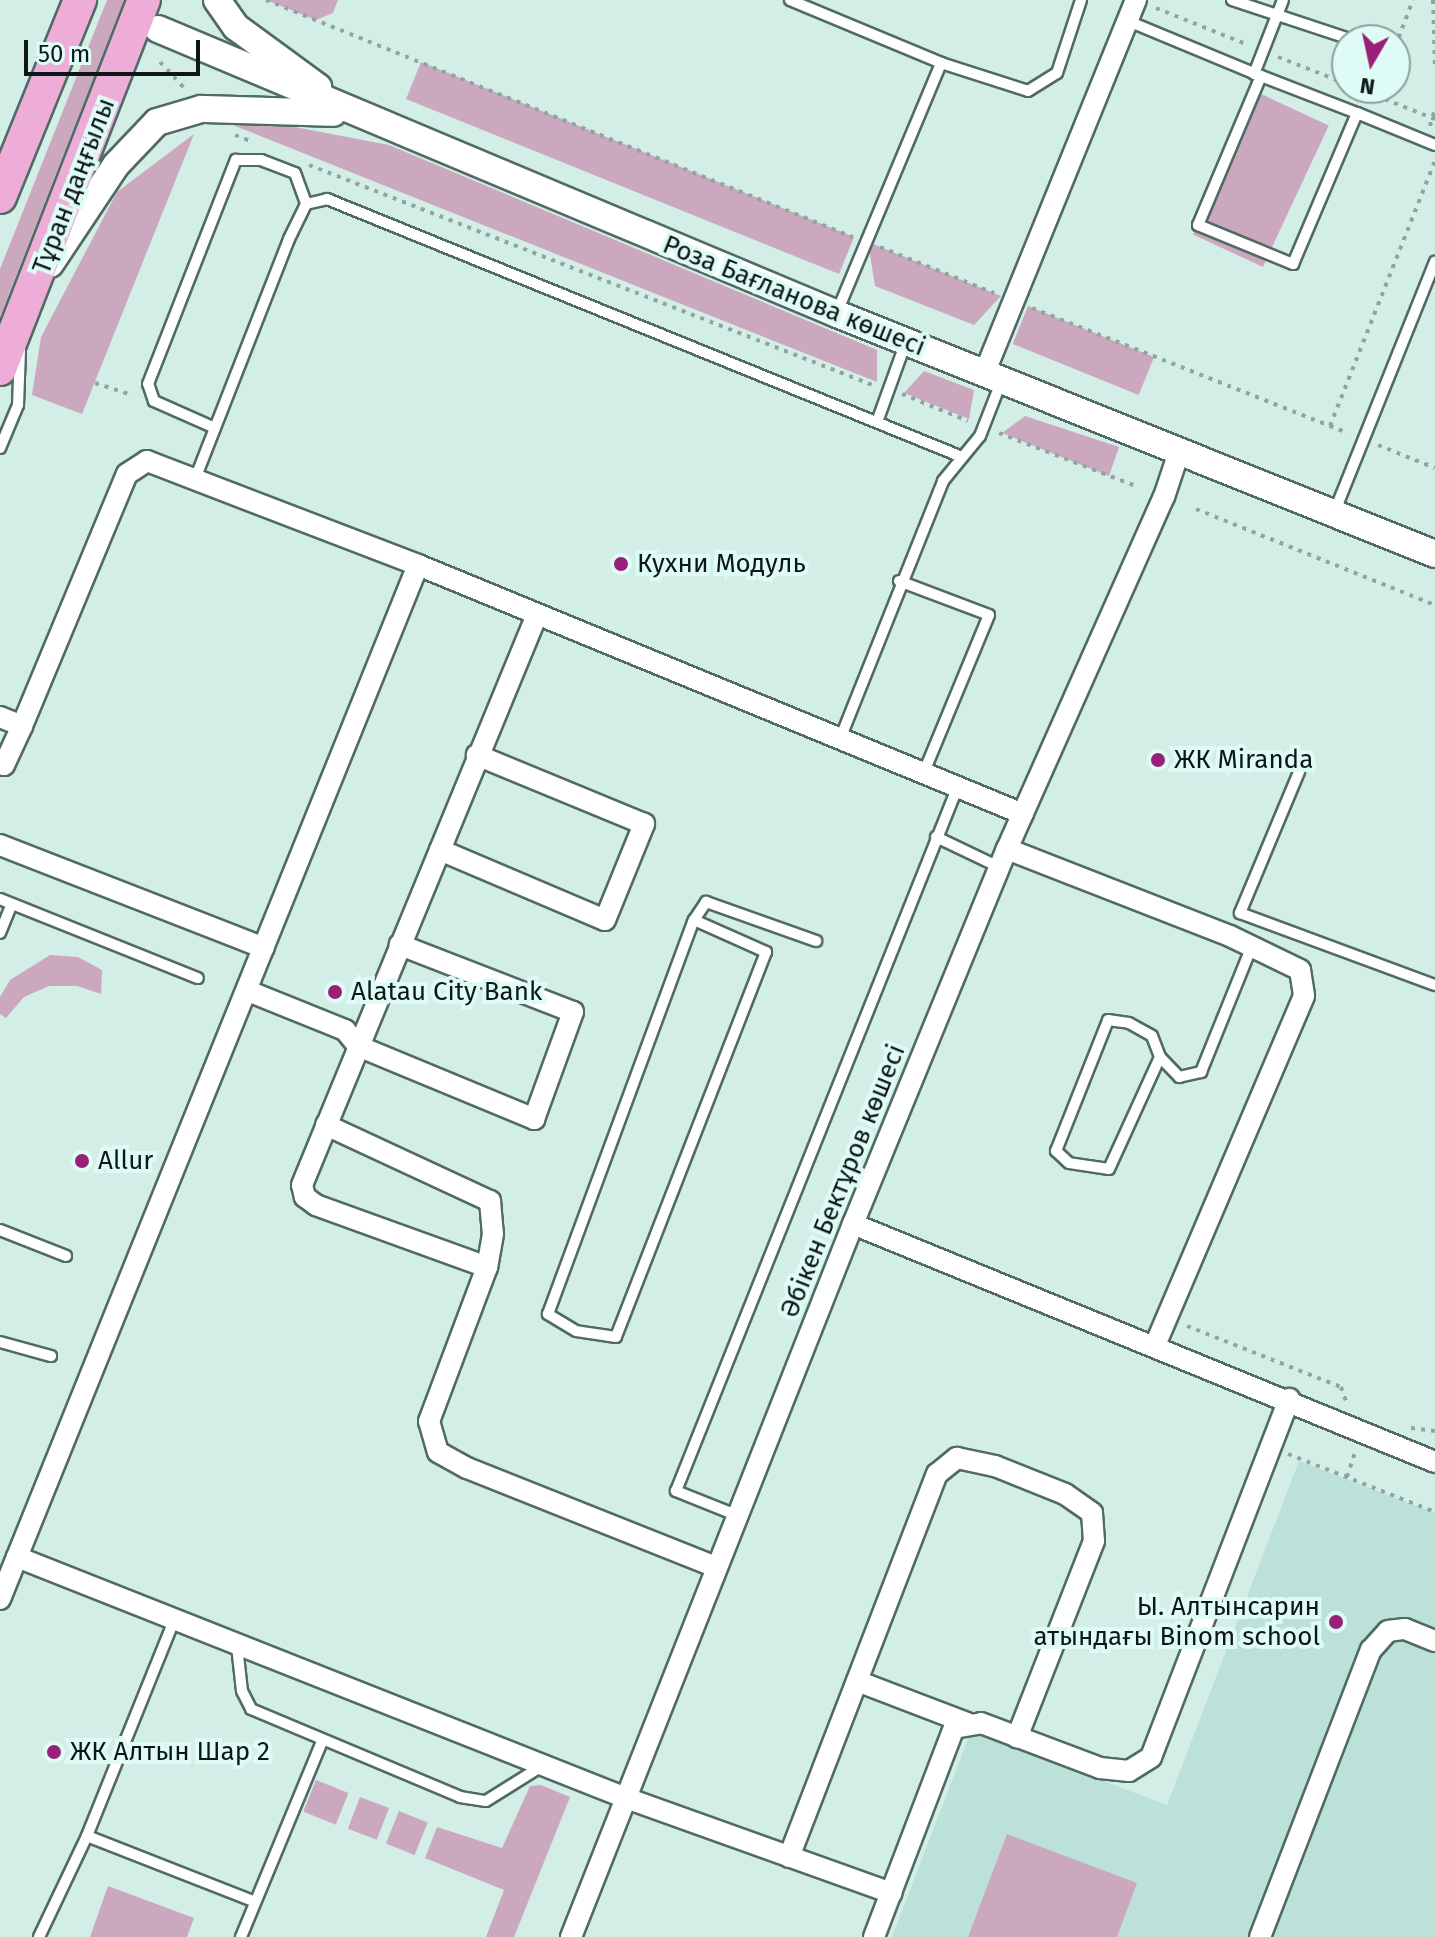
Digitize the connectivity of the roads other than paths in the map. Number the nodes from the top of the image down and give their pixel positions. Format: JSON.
{"nodes":[{"id":1,"x":80,"y":0,"type":"edge"},
{"id":2,"x":144,"y":0,"type":"edge"},
{"id":3,"x":217,"y":0,"type":"edge"},
{"id":4,"x":790,"y":0,"type":"edge"},
{"id":5,"x":1081,"y":0,"type":"edge"},
{"id":6,"x":1136,"y":0,"type":"edge"},
{"id":7,"x":1232,"y":0,"type":"edge"},
{"id":8,"x":1283,"y":0,"type":"edge"},
{"id":9,"x":1278,"y":15,"type":"junction"},
{"id":10,"x":1128,"y":21,"type":"junction"},
{"id":11,"x":158,"y":29,"type":"dead end"},
{"id":12,"x":1331,"y":33,"type":"edge"},
{"id":13,"x":941,"y":63,"type":"junction"},
{"id":14,"x":1258,"y":75,"type":"junction"},
{"id":15,"x":1357,"y":113,"type":"junction"},
{"id":16,"x":357,"y":116,"type":"junction"},
{"id":17,"x":1435,"y":145,"type":"edge"},
{"id":18,"x":0,"y":197,"type":"edge"},
{"id":19,"x":306,"y":204,"type":"junction"},
{"id":20,"x":1435,"y":262,"type":"edge"},
{"id":21,"x":37,"y":285,"type":"junction"},
{"id":22,"x":837,"y":314,"type":"junction"},
{"id":23,"x":22,"y":319,"type":"junction"},
{"id":24,"x":906,"y":342,"type":"junction"},
{"id":25,"x":0,"y":369,"type":"edge"},
{"id":26,"x":993,"y":377,"type":"junction"},
{"id":27,"x":877,"y":422,"type":"junction"},
{"id":28,"x":215,"y":428,"type":"junction"},
{"id":29,"x":0,"y":448,"type":"edge"},
{"id":30,"x":1179,"y":452,"type":"junction"},
{"id":31,"x":962,"y":457,"type":"junction"},
{"id":32,"x":195,"y":479,"type":"junction"},
{"id":33,"x":1333,"y":514,"type":"junction"},
{"id":34,"x":1435,"y":554,"type":"edge"},
{"id":35,"x":418,"y":565,"type":"junction"},
{"id":36,"x":899,"y":581,"type":"junction"},
{"id":37,"x":536,"y":617,"type":"junction"},
{"id":38,"x":0,"y":717,"type":"edge"},
{"id":39,"x":22,"y":726,"type":"junction"},
{"id":40,"x":840,"y":739,"type":"junction"},
{"id":41,"x":477,"y":755,"type":"junction"},
{"id":42,"x":1,"y":768,"type":"edge"},
{"id":43,"x":924,"y":772,"type":"junction"},
{"id":44,"x":1299,"y":772,"type":"dead end"},
{"id":45,"x":958,"y":786,"type":"junction"},
{"id":46,"x":1023,"y":814,"type":"junction"},
{"id":47,"x":936,"y":837,"type":"junction"},
{"id":48,"x":0,"y":845,"type":"edge"},
{"id":49,"x":440,"y":850,"type":"junction"},
{"id":50,"x":1003,"y":858,"type":"junction"},
{"id":51,"x":0,"y":899,"type":"edge"},
{"id":52,"x":12,"y":904,"type":"junction"},
{"id":53,"x":1240,"y":913,"type":"junction"},
{"id":54,"x":694,"y":920,"type":"junction"},
{"id":55,"x":0,"y":933,"type":"edge"},
{"id":56,"x":1230,"y":936,"type":"junction"},
{"id":57,"x":816,"y":941,"type":"dead end"},
{"id":58,"x":400,"y":945,"type":"junction"},
{"id":59,"x":1252,"y":946,"type":"junction"},
{"id":60,"x":264,"y":948,"type":"junction"},
{"id":61,"x":198,"y":978,"type":"dead end"},
{"id":62,"x":1435,"y":985,"type":"edge"},
{"id":63,"x":248,"y":991,"type":"junction"},
{"id":64,"x":358,"y":1046,"type":"junction"},
{"id":65,"x":1160,"y":1057,"type":"junction"},
{"id":66,"x":326,"y":1125,"type":"junction"},
{"id":67,"x":853,"y":1224,"type":"junction"},
{"id":68,"x":0,"y":1230,"type":"edge"},
{"id":69,"x":66,"y":1256,"type":"dead end"},
{"id":70,"x":487,"y":1267,"type":"junction"},
{"id":71,"x":0,"y":1342,"type":"edge"},
{"id":72,"x":1155,"y":1345,"type":"junction"},
{"id":73,"x":51,"y":1356,"type":"dead end"},
{"id":74,"x":1289,"y":1399,"type":"junction"},
{"id":75,"x":1435,"y":1462,"type":"edge"},
{"id":76,"x":736,"y":1515,"type":"junction"},
{"id":77,"x":17,"y":1557,"type":"junction"},
{"id":78,"x":716,"y":1567,"type":"junction"},
{"id":79,"x":0,"y":1599,"type":"edge"},
{"id":80,"x":173,"y":1623,"type":"junction"},
{"id":81,"x":1435,"y":1641,"type":"edge"},
{"id":82,"x":237,"y":1646,"type":"junction"},
{"id":83,"x":857,"y":1681,"type":"junction"},
{"id":84,"x":967,"y":1723,"type":"junction"},
{"id":85,"x":1017,"y":1737,"type":"junction"},
{"id":86,"x":322,"y":1741,"type":"junction"},
{"id":87,"x":542,"y":1766,"type":"junction"},
{"id":88,"x":626,"y":1798,"type":"junction"},
{"id":89,"x":87,"y":1836,"type":"junction"},
{"id":90,"x":789,"y":1857,"type":"junction"},
{"id":91,"x":891,"y":1893,"type":"junction"},
{"id":92,"x":255,"y":1902,"type":"junction"},
{"id":93,"x":39,"y":1937,"type":"edge"},
{"id":94,"x":241,"y":1937,"type":"edge"},
{"id":95,"x":571,"y":1937,"type":"edge"},
{"id":96,"x":874,"y":1937,"type":"edge"},
{"id":97,"x":1260,"y":1937,"type":"edge"}],
"edges":[{"from":1,"to":18,"type":"main road"},
{"from":2,"to":21,"type":"main road","name":"Тұран даңғылы"},
{"from":3,"to":16,"type":"street"},
{"from":4,"to":13,"type":"lane"},
{"from":5,"to":13,"type":"lane"},
{"from":6,"to":10,"type":"street"},
{"from":7,"to":9,"type":"lane"},
{"from":8,"to":9,"type":"lane"},
{"from":9,"to":12,"type":"lane"},
{"from":9,"to":14,"type":"lane"},
{"from":10,"to":14,"type":"lane"},
{"from":10,"to":26,"type":"street"},
{"from":11,"to":16,"type":"street","name":"Роза Бағланова көшесі"},
{"from":13,"to":22,"type":"lane"},
{"from":14,"to":15,"type":"lane"},
{"from":14,"to":15,"type":"lane"},
{"from":15,"to":17,"type":"lane"},
{"from":16,"to":21,"type":"street"},
{"from":16,"to":22,"type":"street","name":"Роза Бағланова көшесі"},
{"from":19,"to":27,"type":"lane"},
{"from":19,"to":28,"type":"lane"},
{"from":19,"to":28,"type":"lane"},
{"from":20,"to":33,"type":"lane"},
{"from":21,"to":23,"type":"main road","name":"Тұран даңғылы"},
{"from":22,"to":24,"type":"street","name":"Роза Бағланова көшесі"},
{"from":23,"to":25,"type":"main road","name":"Тұран даңғылы"},
{"from":23,"to":29,"type":"lane"},
{"from":24,"to":26,"type":"street","name":"Роза Бағланова көшесі"},
{"from":24,"to":27,"type":"lane"},
{"from":26,"to":30,"type":"street","name":"Роза Бағланова көшесі"},
{"from":26,"to":31,"type":"lane"},
{"from":27,"to":31,"type":"lane"},
{"from":28,"to":32,"type":"lane"},
{"from":30,"to":33,"type":"street","name":"Роза Бағланова көшесі"},
{"from":30,"to":46,"type":"street","name":"Әбікен Бектұров көшесі"},
{"from":31,"to":36,"type":"lane"},
{"from":32,"to":35,"type":"street"},
{"from":32,"to":39,"type":"street"},
{"from":33,"to":34,"type":"street","name":"Роза Бағланова көшесі"},
{"from":35,"to":37,"type":"street"},
{"from":35,"to":60,"type":"street"},
{"from":36,"to":40,"type":"lane"},
{"from":36,"to":43,"type":"lane"},
{"from":37,"to":40,"type":"street"},
{"from":37,"to":41,"type":"street"},
{"from":38,"to":39,"type":"street"},
{"from":39,"to":42,"type":"street"},
{"from":40,"to":43,"type":"street"},
{"from":41,"to":49,"type":"street"},
{"from":41,"to":49,"type":"street"},
{"from":43,"to":45,"type":"street"},
{"from":44,"to":53,"type":"lane"},
{"from":45,"to":46,"type":"street"},
{"from":45,"to":47,"type":"lane"},
{"from":46,"to":50,"type":"street","name":"Әбікен Бектұров көшесі"},
{"from":47,"to":50,"type":"lane"},
{"from":47,"to":76,"type":"lane"},
{"from":48,"to":60,"type":"street"},
{"from":49,"to":58,"type":"street"},
{"from":50,"to":56,"type":"street"},
{"from":50,"to":67,"type":"street","name":"Әбікен Бектұров көшесі"},
{"from":51,"to":52,"type":"lane"},
{"from":52,"to":55,"type":"lane"},
{"from":52,"to":61,"type":"lane"},
{"from":53,"to":56,"type":"lane"},
{"from":53,"to":62,"type":"lane"},
{"from":54,"to":54,"type":"lane"},
{"from":54,"to":57,"type":"lane"},
{"from":56,"to":59,"type":"street"},
{"from":58,"to":64,"type":"street"},
{"from":58,"to":64,"type":"street"},
{"from":59,"to":65,"type":"lane"},
{"from":59,"to":72,"type":"street"},
{"from":60,"to":63,"type":"street"},
{"from":63,"to":64,"type":"street"},
{"from":63,"to":77,"type":"street"},
{"from":64,"to":66,"type":"street"},
{"from":65,"to":65,"type":"lane"},
{"from":66,"to":70,"type":"street"},
{"from":66,"to":70,"type":"street"},
{"from":67,"to":72,"type":"street"},
{"from":67,"to":76,"type":"street","name":"Әбікен Бектұров көшесі"},
{"from":68,"to":69,"type":"lane"},
{"from":70,"to":78,"type":"street"},
{"from":71,"to":73,"type":"lane"},
{"from":72,"to":74,"type":"street"},
{"from":74,"to":75,"type":"street"},
{"from":74,"to":85,"type":"street"},
{"from":76,"to":78,"type":"street","name":"Әбікен Бектұров көшесі"},
{"from":77,"to":79,"type":"street"},
{"from":77,"to":80,"type":"street"},
{"from":78,"to":88,"type":"street","name":"Әбікен Бектұров көшесі"},
{"from":80,"to":82,"type":"street"},
{"from":80,"to":89,"type":"lane"},
{"from":81,"to":97,"type":"street"},
{"from":82,"to":86,"type":"lane"},
{"from":82,"to":87,"type":"street"},
{"from":83,"to":84,"type":"street"},
{"from":83,"to":85,"type":"street"},
{"from":83,"to":90,"type":"street"},
{"from":84,"to":85,"type":"street"},
{"from":84,"to":91,"type":"street"},
{"from":86,"to":87,"type":"lane"},
{"from":86,"to":92,"type":"lane"},
{"from":87,"to":88,"type":"street"},
{"from":88,"to":90,"type":"street"},
{"from":88,"to":95,"type":"street","name":"Әбікен Бектұров көшесі"},
{"from":89,"to":92,"type":"lane"},
{"from":89,"to":93,"type":"lane"},
{"from":90,"to":91,"type":"street"},
{"from":91,"to":96,"type":"street"},
{"from":92,"to":94,"type":"lane"}]}
